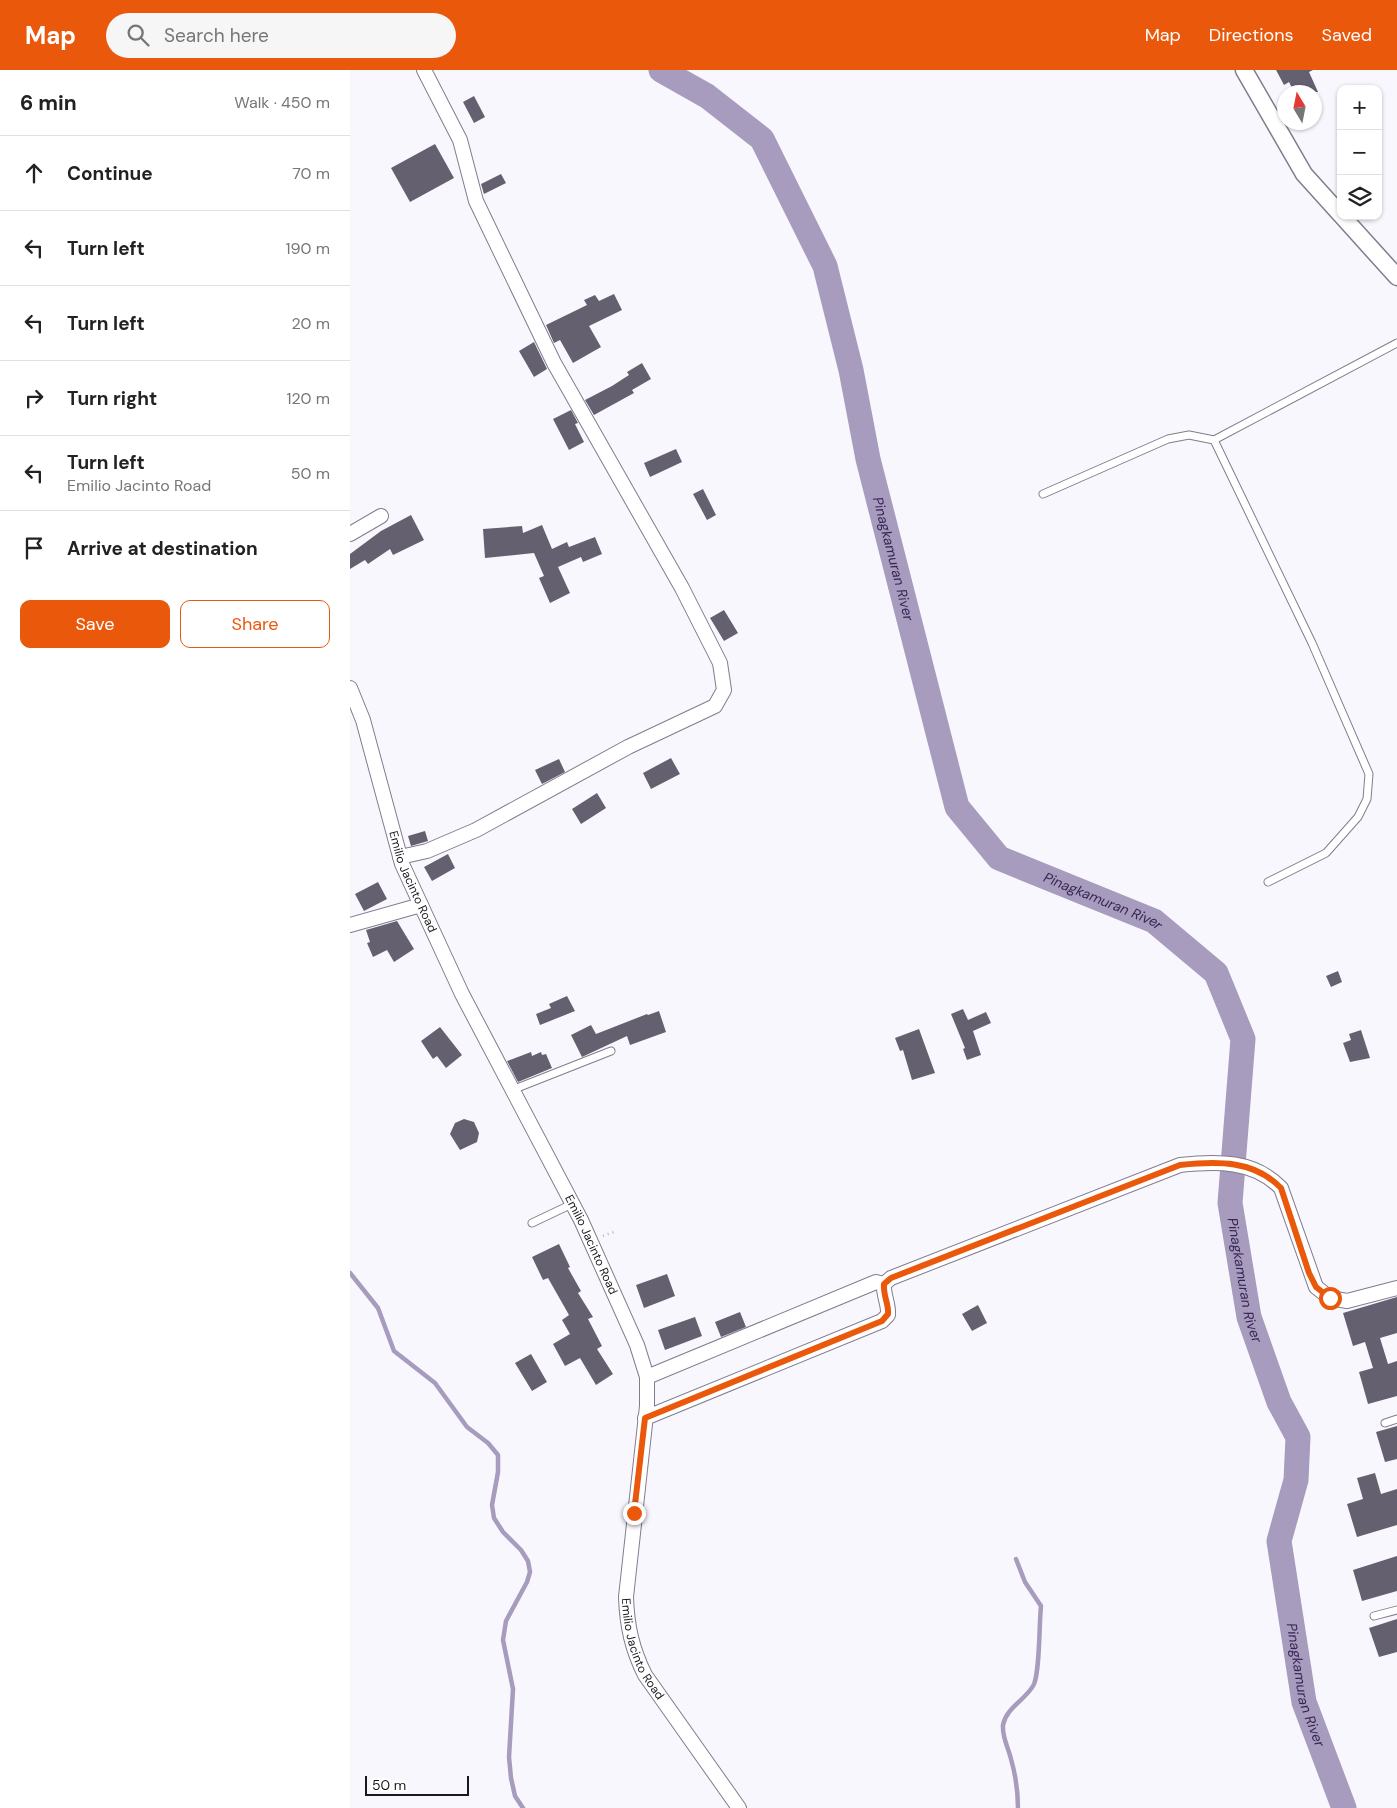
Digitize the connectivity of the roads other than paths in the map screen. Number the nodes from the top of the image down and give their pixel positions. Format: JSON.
{"nodes":[{"id":1,"x":424,"y":70,"type":"edge"},
{"id":2,"x":1244,"y":70,"type":"edge"},
{"id":3,"x":1337,"y":211,"type":"edge"},
{"id":4,"x":1345,"y":220,"type":"edge"},
{"id":5,"x":1397,"y":278,"type":"edge"},
{"id":6,"x":1397,"y":343,"type":"edge"},
{"id":7,"x":1214,"y":440,"type":"junction"},
{"id":8,"x":1043,"y":494,"type":"dead end"},
{"id":9,"x":381,"y":516,"type":"dead end"},
{"id":10,"x":350,"y":534,"type":"edge"},
{"id":11,"x":350,"y":688,"type":"edge"},
{"id":12,"x":400,"y":857,"type":"junction"},
{"id":13,"x":1268,"y":882,"type":"dead end"},
{"id":14,"x":421,"y":905,"type":"junction"},
{"id":15,"x":350,"y":925,"type":"edge"},
{"id":16,"x":611,"y":1051,"type":"dead end"},
{"id":17,"x":512,"y":1090,"type":"junction"},
{"id":18,"x":572,"y":1204,"type":"junction"},
{"id":19,"x":532,"y":1223,"type":"dead end"},
{"id":20,"x":884,"y":1284,"type":"junction"},
{"id":21,"x":1397,"y":1288,"type":"edge"},
{"id":22,"x":647,"y":1377,"type":"junction"},
{"id":23,"x":645,"y":1418,"type":"junction"},
{"id":24,"x":1397,"y":1420,"type":"edge"},
{"id":25,"x":1385,"y":1423,"type":"dead end"},
{"id":26,"x":1397,"y":1610,"type":"edge"},
{"id":27,"x":1374,"y":1616,"type":"dead end"},
{"id":28,"x":738,"y":1808,"type":"edge"}],
"edges":[{"from":1,"to":12,"type":"street"},
{"from":2,"to":3,"type":"street"},
{"from":4,"to":5,"type":"street"},
{"from":6,"to":7,"type":"lane"},
{"from":7,"to":8,"type":"lane"},
{"from":7,"to":13,"type":"lane"},
{"from":9,"to":10,"type":"street"},
{"from":11,"to":12,"type":"street","name":"Emilio Jacinto Road"},
{"from":12,"to":14,"type":"street","name":"Emilio Jacinto Road"},
{"from":14,"to":15,"type":"street"},
{"from":14,"to":17,"type":"street","name":"Emilio Jacinto Road"},
{"from":16,"to":17,"type":"lane"},
{"from":17,"to":18,"type":"street","name":"Emilio Jacinto Road"},
{"from":18,"to":19,"type":"lane"},
{"from":18,"to":22,"type":"street","name":"Emilio Jacinto Road"},
{"from":20,"to":21,"type":"street"},
{"from":20,"to":22,"type":"street"},
{"from":20,"to":23,"type":"street"},
{"from":22,"to":23,"type":"street","name":"Emilio Jacinto Road"},
{"from":23,"to":28,"type":"street","name":"Emilio Jacinto Road"},
{"from":24,"to":25,"type":"lane"},
{"from":26,"to":27,"type":"lane"}]}
